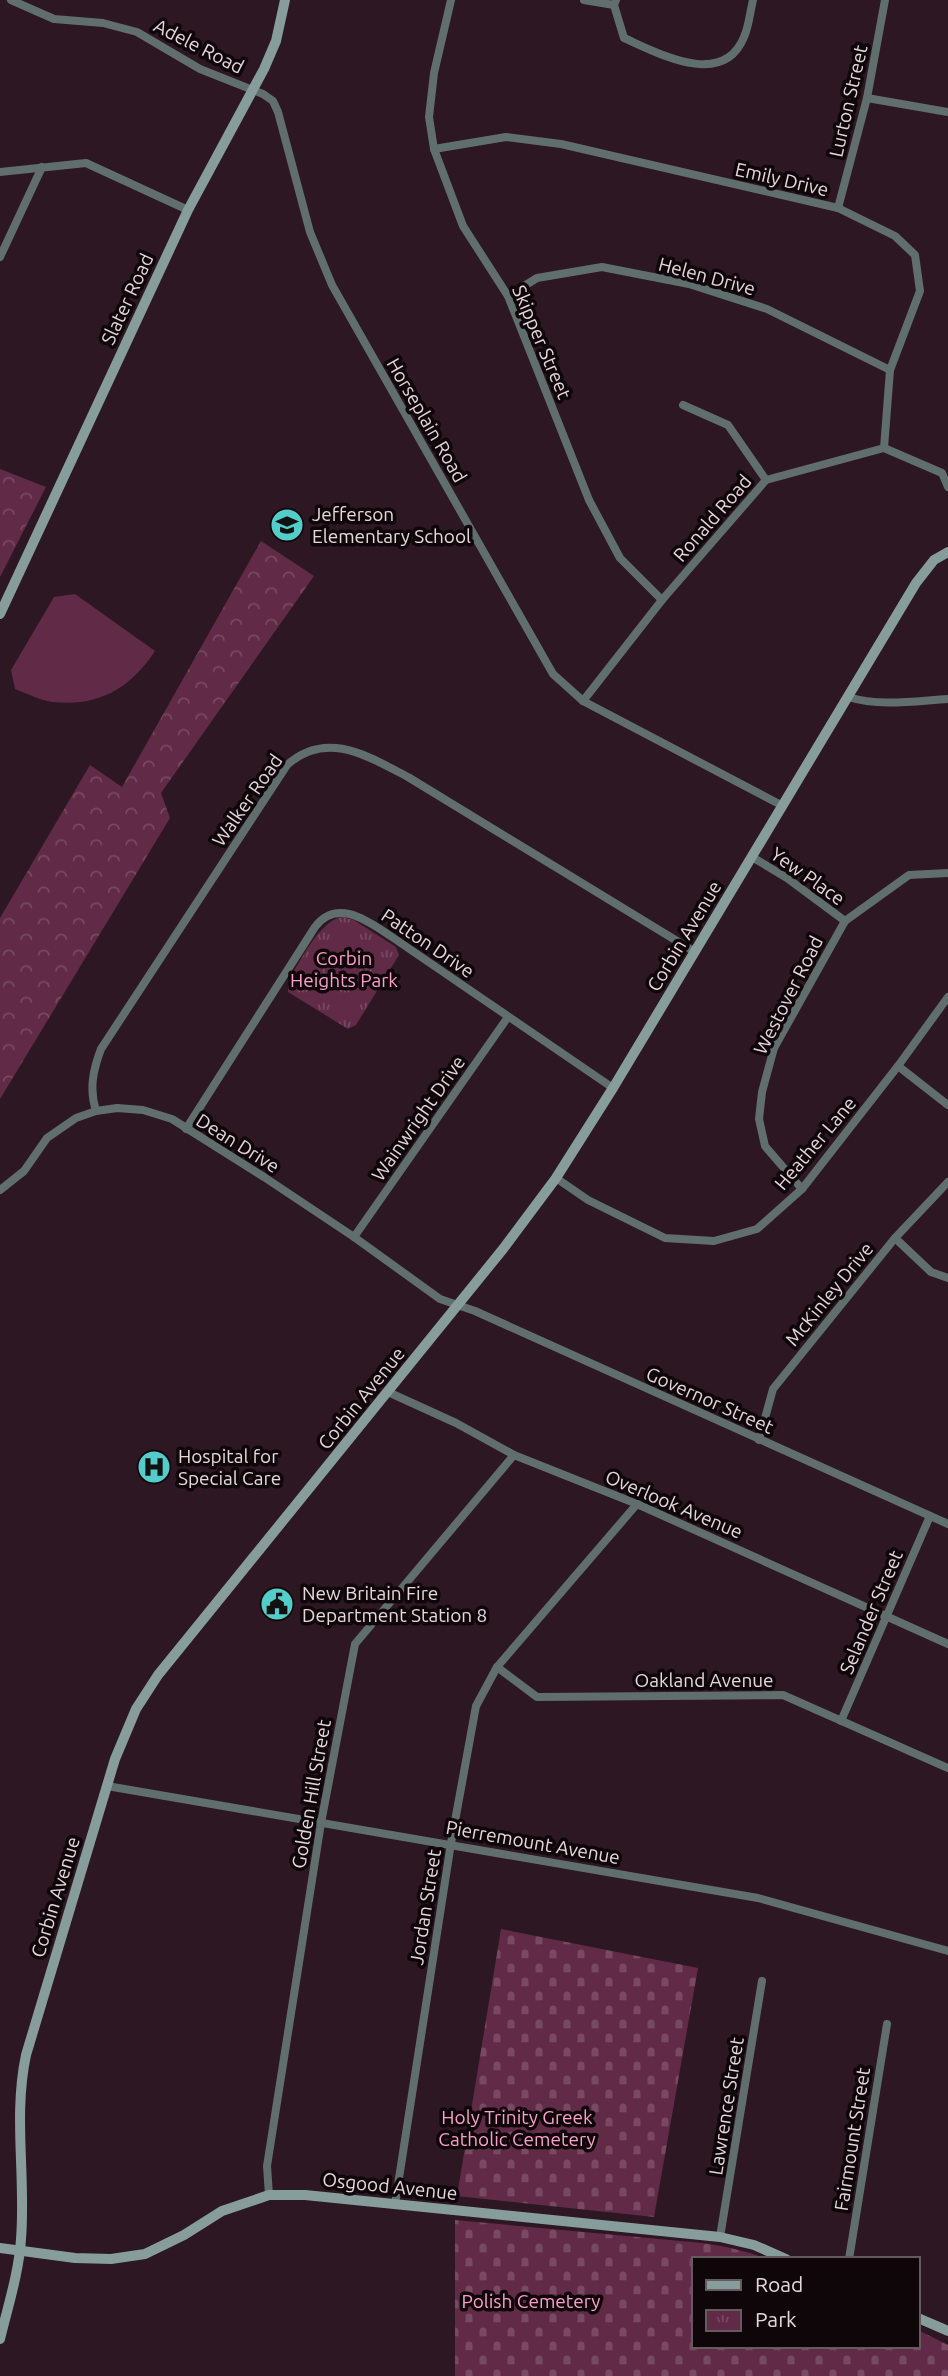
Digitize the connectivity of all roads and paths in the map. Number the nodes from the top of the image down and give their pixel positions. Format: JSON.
{"nodes":[{"id":1,"x":11,"y":0,"type":"edge"},
{"id":2,"x":285,"y":0,"type":"edge"},
{"id":3,"x":452,"y":0,"type":"edge"},
{"id":4,"x":584,"y":0,"type":"edge"},
{"id":5,"x":753,"y":0,"type":"edge"},
{"id":6,"x":885,"y":0,"type":"edge"},
{"id":7,"x":615,"y":3,"type":"edge"},
{"id":8,"x":253,"y":90,"type":"junction"},
{"id":9,"x":867,"y":98,"type":"junction"},
{"id":10,"x":948,"y":112,"type":"edge"},
{"id":11,"x":434,"y":149,"type":"junction"},
{"id":12,"x":42,"y":167,"type":"junction"},
{"id":13,"x":0,"y":172,"type":"edge"},
{"id":14,"x":838,"y":208,"type":"junction"},
{"id":15,"x":188,"y":210,"type":"junction"},
{"id":16,"x":0,"y":257,"type":"edge"},
{"id":17,"x":508,"y":296,"type":"junction"},
{"id":18,"x":890,"y":370,"type":"junction"},
{"id":19,"x":683,"y":405,"type":"dead end"},
{"id":20,"x":884,"y":448,"type":"junction"},
{"id":21,"x":945,"y":470,"type":"edge"},
{"id":22,"x":766,"y":480,"type":"junction"},
{"id":23,"x":948,"y":487,"type":"edge"},
{"id":24,"x":948,"y":552,"type":"edge"},
{"id":25,"x":662,"y":600,"type":"junction"},
{"id":26,"x":0,"y":614,"type":"edge"},
{"id":27,"x":848,"y":697,"type":"junction"},
{"id":28,"x":948,"y":699,"type":"edge"},
{"id":29,"x":583,"y":701,"type":"junction"},
{"id":30,"x":783,"y":806,"type":"junction"},
{"id":31,"x":752,"y":857,"type":"junction"},
{"id":32,"x":948,"y":873,"type":"edge"},
{"id":33,"x":845,"y":921,"type":"junction"},
{"id":34,"x":695,"y":952,"type":"junction"},
{"id":35,"x":948,"y":997,"type":"edge"},
{"id":36,"x":508,"y":1017,"type":"junction"},
{"id":37,"x":898,"y":1066,"type":"junction"},
{"id":38,"x":613,"y":1088,"type":"junction"},
{"id":39,"x":948,"y":1105,"type":"edge"},
{"id":40,"x":96,"y":1111,"type":"junction"},
{"id":41,"x":186,"y":1129,"type":"junction"},
{"id":42,"x":556,"y":1178,"type":"junction"},
{"id":43,"x":948,"y":1182,"type":"edge"},
{"id":44,"x":802,"y":1189,"type":"junction"},
{"id":45,"x":0,"y":1190,"type":"edge"},
{"id":46,"x":354,"y":1237,"type":"junction"},
{"id":47,"x":895,"y":1238,"type":"junction"},
{"id":48,"x":948,"y":1278,"type":"edge"},
{"id":49,"x":458,"y":1305,"type":"junction"},
{"id":50,"x":388,"y":1392,"type":"junction"},
{"id":51,"x":759,"y":1440,"type":"junction"},
{"id":52,"x":514,"y":1455,"type":"junction"},
{"id":53,"x":637,"y":1504,"type":"junction"},
{"id":54,"x":930,"y":1516,"type":"junction"},
{"id":55,"x":948,"y":1524,"type":"edge"},
{"id":56,"x":886,"y":1616,"type":"junction"},
{"id":57,"x":948,"y":1644,"type":"edge"},
{"id":58,"x":497,"y":1667,"type":"junction"},
{"id":59,"x":841,"y":1721,"type":"junction"},
{"id":60,"x":948,"y":1768,"type":"edge"},
{"id":61,"x":107,"y":1786,"type":"junction"},
{"id":62,"x":321,"y":1823,"type":"junction"},
{"id":63,"x":451,"y":1843,"type":"junction"},
{"id":64,"x":948,"y":1951,"type":"edge"},
{"id":65,"x":762,"y":1981,"type":"dead end"},
{"id":66,"x":887,"y":2024,"type":"dead end"},
{"id":67,"x":268,"y":2195,"type":"junction"},
{"id":68,"x":395,"y":2204,"type":"junction"},
{"id":69,"x":720,"y":2237,"type":"junction"},
{"id":70,"x":0,"y":2248,"type":"edge"},
{"id":71,"x":20,"y":2251,"type":"junction"},
{"id":72,"x":781,"y":2257,"type":"edge"},
{"id":73,"x":849,"y":2257,"type":"edge"},
{"id":74,"x":920,"y":2319,"type":"edge"},
{"id":75,"x":948,"y":2331,"type":"edge"},
{"id":76,"x":0,"y":2339,"type":"edge"}],
"edges":[{"from":1,"to":8,"type":"street","name":"Adele Road"},
{"from":2,"to":8,"type":"main road","name":"Slater Road"},
{"from":3,"to":11,"type":"street","name":"Skipper Street"},
{"from":4,"to":7,"type":"street"},
{"from":5,"to":7,"type":"street"},
{"from":6,"to":9,"type":"street","name":"Lurton Street"},
{"from":8,"to":15,"type":"main road","name":"Slater Road"},
{"from":8,"to":29,"type":"street","name":"Horseplain Road"},
{"from":9,"to":10,"type":"street"},
{"from":9,"to":14,"type":"street","name":"Lurton Street"},
{"from":11,"to":14,"type":"street","name":"Emily Drive"},
{"from":11,"to":17,"type":"street","name":"Skipper Street"},
{"from":12,"to":13,"type":"street"},
{"from":12,"to":15,"type":"street"},
{"from":12,"to":16,"type":"street"},
{"from":14,"to":18,"type":"street","name":"Emily Drive"},
{"from":15,"to":26,"type":"main road","name":"Slater Road"},
{"from":17,"to":18,"type":"street","name":"Helen Drive"},
{"from":17,"to":25,"type":"street","name":"Skipper Street"},
{"from":18,"to":20,"type":"street","name":"Emily Drive"},
{"from":19,"to":22,"type":"street"},
{"from":20,"to":21,"type":"street"},
{"from":20,"to":22,"type":"street","name":"Ronald Road"},
{"from":21,"to":23,"type":"street"},
{"from":22,"to":25,"type":"street","name":"Ronald Road"},
{"from":24,"to":27,"type":"main road","name":"Corbin Avenue"},
{"from":25,"to":29,"type":"street","name":"Ronald Road"},
{"from":27,"to":28,"type":"street"},
{"from":27,"to":30,"type":"main road","name":"Corbin Avenue"},
{"from":29,"to":30,"type":"street","name":"Horseplain Road"},
{"from":30,"to":31,"type":"main road","name":"Corbin Avenue"},
{"from":31,"to":33,"type":"street","name":"Yew Place"},
{"from":31,"to":34,"type":"main road","name":"Corbin Avenue"},
{"from":32,"to":33,"type":"street","name":"Westover Road"},
{"from":33,"to":44,"type":"street","name":"Westover Road"},
{"from":34,"to":38,"type":"main road","name":"Corbin Avenue"},
{"from":34,"to":40,"type":"street","name":"Walker Road"},
{"from":35,"to":37,"type":"street","name":"Heather Lane"},
{"from":36,"to":38,"type":"street","name":"Patton Drive"},
{"from":36,"to":41,"type":"street","name":"Patton Drive"},
{"from":36,"to":46,"type":"street","name":"Wainwright Drive"},
{"from":37,"to":39,"type":"street"},
{"from":37,"to":44,"type":"street","name":"Heather Lane"},
{"from":38,"to":42,"type":"main road","name":"Corbin Avenue"},
{"from":40,"to":41,"type":"street","name":"Dean Drive"},
{"from":40,"to":45,"type":"street","name":"Dean Drive"},
{"from":41,"to":46,"type":"street","name":"Dean Drive"},
{"from":42,"to":44,"type":"street","name":"Heather Lane"},
{"from":42,"to":49,"type":"main road","name":"Corbin Avenue"},
{"from":43,"to":47,"type":"street","name":"McKinley Drive"},
{"from":46,"to":49,"type":"street","name":"Dean Drive"},
{"from":47,"to":48,"type":"street"},
{"from":47,"to":51,"type":"street","name":"McKinley Drive"},
{"from":49,"to":50,"type":"main road","name":"Corbin Avenue"},
{"from":49,"to":51,"type":"street","name":"Governor Street"},
{"from":50,"to":52,"type":"street","name":"Overlook Avenue"},
{"from":50,"to":61,"type":"main road","name":"Corbin Avenue"},
{"from":51,"to":54,"type":"street","name":"Governor Street"},
{"from":52,"to":53,"type":"street","name":"Overlook Avenue"},
{"from":52,"to":62,"type":"street","name":"Golden Hill Street"},
{"from":53,"to":56,"type":"street","name":"Overlook Avenue"},
{"from":53,"to":58,"type":"street","name":"Jordan Street"},
{"from":54,"to":55,"type":"street","name":"Governor Street"},
{"from":54,"to":56,"type":"street","name":"Selander Street"},
{"from":56,"to":57,"type":"street","name":"Overlook Avenue"},
{"from":56,"to":59,"type":"street","name":"Selander Street"},
{"from":58,"to":59,"type":"street","name":"Oakland Avenue"},
{"from":58,"to":63,"type":"street","name":"Jordan Street"},
{"from":59,"to":60,"type":"street","name":"Oakland Avenue"},
{"from":61,"to":62,"type":"street","name":"Pierremount Avenue"},
{"from":61,"to":71,"type":"main road","name":"Corbin Avenue"},
{"from":62,"to":63,"type":"street","name":"Pierremount Avenue"},
{"from":62,"to":67,"type":"street","name":"Golden Hill Street"},
{"from":63,"to":64,"type":"street","name":"Pierremount Avenue"},
{"from":63,"to":68,"type":"street","name":"Jordan Street"},
{"from":65,"to":69,"type":"street","name":"Lawrence Street"},
{"from":66,"to":73,"type":"street","name":"Fairmount Street"},
{"from":67,"to":68,"type":"main road","name":"Osgood Avenue"},
{"from":67,"to":71,"type":"main road","name":"Osgood Avenue"},
{"from":68,"to":69,"type":"main road","name":"Osgood Avenue"},
{"from":69,"to":72,"type":"main road","name":"Osgood Avenue"},
{"from":70,"to":71,"type":"main road","name":"Osgood Avenue"},
{"from":71,"to":76,"type":"main road","name":"Corbin Avenue"},
{"from":74,"to":75,"type":"main road"}]}
